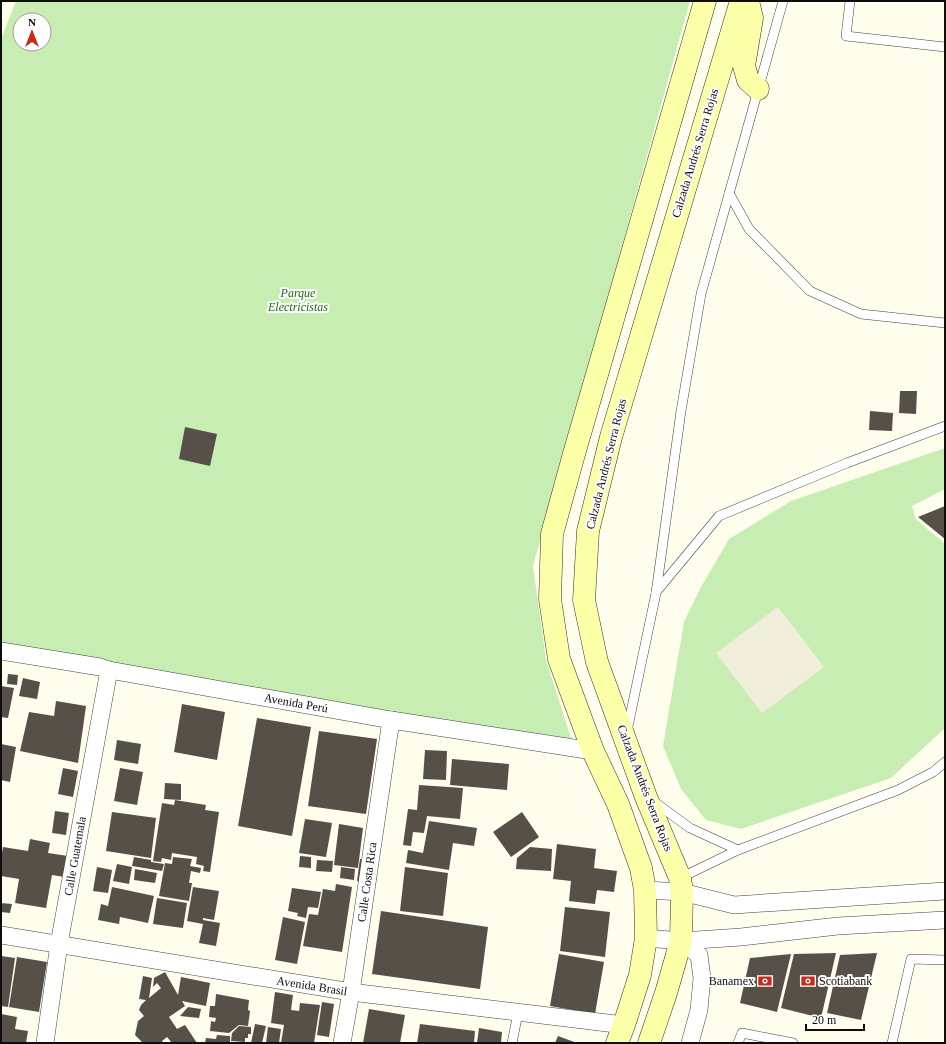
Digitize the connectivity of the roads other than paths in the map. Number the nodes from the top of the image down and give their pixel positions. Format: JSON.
{"nodes":[{"id":1,"x":705,"y":1,"type":"edge"},
{"id":2,"x":741,"y":1,"type":"edge"},
{"id":3,"x":748,"y":1,"type":"edge"},
{"id":4,"x":784,"y":1,"type":"edge"},
{"id":5,"x":850,"y":1,"type":"edge"},
{"id":6,"x":945,"y":47,"type":"edge"},
{"id":7,"x":758,"y":89,"type":"junction"},
{"id":8,"x":729,"y":193,"type":"junction"},
{"id":9,"x":945,"y":323,"type":"edge"},
{"id":10,"x":945,"y":426,"type":"edge"},
{"id":11,"x":656,"y":593,"type":"junction"},
{"id":12,"x":1,"y":651,"type":"edge"},
{"id":13,"x":109,"y":670,"type":"junction"},
{"id":14,"x":391,"y":720,"type":"junction"},
{"id":15,"x":626,"y":739,"type":"junction"},
{"id":16,"x":593,"y":751,"type":"junction"},
{"id":17,"x":945,"y":762,"type":"edge"},
{"id":18,"x":646,"y":797,"type":"junction"},
{"id":19,"x":738,"y":850,"type":"junction"},
{"id":20,"x":681,"y":885,"type":"junction"},
{"id":21,"x":645,"y":890,"type":"junction"},
{"id":22,"x":945,"y":890,"type":"edge"},
{"id":23,"x":945,"y":920,"type":"edge"},
{"id":24,"x":1,"y":935,"type":"edge"},
{"id":25,"x":646,"y":938,"type":"junction"},
{"id":26,"x":681,"y":941,"type":"junction"},
{"id":27,"x":58,"y":944,"type":"junction"},
{"id":28,"x":945,"y":960,"type":"edge"},
{"id":29,"x":351,"y":992,"type":"junction"},
{"id":30,"x":518,"y":1013,"type":"junction"},
{"id":31,"x":621,"y":1034,"type":"edge"},
{"id":32,"x":45,"y":1043,"type":"edge"},
{"id":33,"x":342,"y":1043,"type":"edge"},
{"id":34,"x":512,"y":1043,"type":"edge"},
{"id":35,"x":649,"y":1043,"type":"edge"},
{"id":36,"x":690,"y":1043,"type":"edge"},
{"id":37,"x":738,"y":1043,"type":"edge"},
{"id":38,"x":794,"y":1043,"type":"edge"},
{"id":39,"x":892,"y":1043,"type":"edge"}],
"edges":[{"from":1,"to":16,"type":"main road"},
{"from":2,"to":15,"type":"main road","name":"Calzada Andrés Serra Rojas"},
{"from":3,"to":7,"type":"main road"},
{"from":4,"to":7,"type":"lane"},
{"from":5,"to":6,"type":"lane"},
{"from":7,"to":8,"type":"lane"},
{"from":8,"to":9,"type":"lane"},
{"from":8,"to":11,"type":"lane"},
{"from":10,"to":11,"type":"lane"},
{"from":11,"to":15,"type":"lane"},
{"from":12,"to":13,"type":"street","name":"Avenida Perú"},
{"from":13,"to":14,"type":"street","name":"Avenida Perú"},
{"from":13,"to":27,"type":"street","name":"Calle Guatemala"},
{"from":14,"to":16,"type":"street","name":"Avenida Perú"},
{"from":14,"to":29,"type":"street","name":"Calle Costa Rica"},
{"from":15,"to":18,"type":"main road","name":"Calzada Andrés Serra Rojas"},
{"from":16,"to":21,"type":"main road"},
{"from":17,"to":19,"type":"lane"},
{"from":18,"to":19,"type":"lane"},
{"from":18,"to":20,"type":"main road","name":"Calzada Andrés Serra Rojas"},
{"from":19,"to":20,"type":"lane"},
{"from":20,"to":21,"type":"street"},
{"from":20,"to":22,"type":"street"},
{"from":20,"to":26,"type":"main road","name":"Calzada Andrés Serra Rojas"},
{"from":21,"to":25,"type":"main road"},
{"from":23,"to":26,"type":"street"},
{"from":24,"to":27,"type":"street","name":"Avenida Brasil"},
{"from":25,"to":26,"type":"street"},
{"from":25,"to":31,"type":"main road"},
{"from":26,"to":35,"type":"main road","name":"Calzada Andrés Serra Rojas"},
{"from":26,"to":36,"type":"street"},
{"from":27,"to":29,"type":"street","name":"Avenida Brasil"},
{"from":27,"to":32,"type":"street","name":"Calle Guatemala"},
{"from":28,"to":39,"type":"lane"},
{"from":29,"to":30,"type":"street","name":"Avenida Brasil"},
{"from":29,"to":33,"type":"street","name":"Calle Costa Rica"},
{"from":30,"to":31,"type":"street","name":"Avenida Brasil"},
{"from":30,"to":34,"type":"lane"},
{"from":37,"to":38,"type":"lane"}]}
